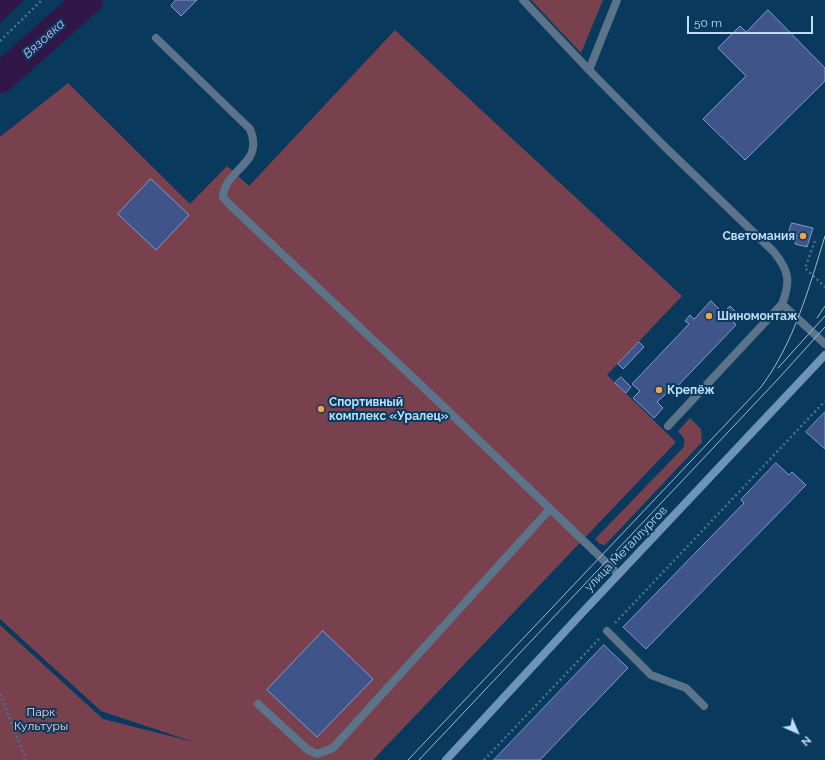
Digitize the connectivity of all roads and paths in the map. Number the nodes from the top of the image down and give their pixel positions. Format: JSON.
{"nodes":[{"id":1,"x":42,"y":0,"type":"edge"},
{"id":2,"x":523,"y":0,"type":"edge"},
{"id":3,"x":617,"y":0,"type":"edge"},
{"id":4,"x":156,"y":38,"type":"dead end"},
{"id":5,"x":0,"y":41,"type":"edge"},
{"id":6,"x":589,"y":70,"type":"junction"},
{"id":7,"x":815,"y":241,"type":"dead end"},
{"id":8,"x":825,"y":287,"type":"edge"},
{"id":9,"x":782,"y":304,"type":"junction"},
{"id":10,"x":825,"y":344,"type":"edge"},
{"id":11,"x":825,"y":355,"type":"edge"},
{"id":12,"x":825,"y":401,"type":"edge"},
{"id":13,"x":668,"y":426,"type":"dead end"},
{"id":14,"x":550,"y":509,"type":"junction"},
{"id":15,"x":618,"y":574,"type":"junction"},
{"id":16,"x":607,"y":631,"type":"junction"},
{"id":17,"x":0,"y":694,"type":"edge"},
{"id":18,"x":258,"y":704,"type":"dead end"},
{"id":19,"x":704,"y":706,"type":"dead end"},
{"id":20,"x":26,"y":760,"type":"edge"},
{"id":21,"x":446,"y":760,"type":"edge"},
{"id":22,"x":484,"y":760,"type":"edge"}],
"edges":[{"from":1,"to":5,"type":"path"},
{"from":2,"to":6,"type":"street"},
{"from":3,"to":6,"type":"street"},
{"from":4,"to":14,"type":"street"},
{"from":6,"to":9,"type":"street"},
{"from":7,"to":8,"type":"path"},
{"from":9,"to":10,"type":"street"},
{"from":9,"to":13,"type":"street"},
{"from":11,"to":15,"type":"main road","name":"улица Металлургов"},
{"from":12,"to":16,"type":"path"},
{"from":14,"to":15,"type":"street"},
{"from":14,"to":18,"type":"street"},
{"from":15,"to":21,"type":"main road","name":"улица Металлургов"},
{"from":16,"to":19,"type":"street"},
{"from":16,"to":22,"type":"path"},
{"from":17,"to":20,"type":"path"}]}
